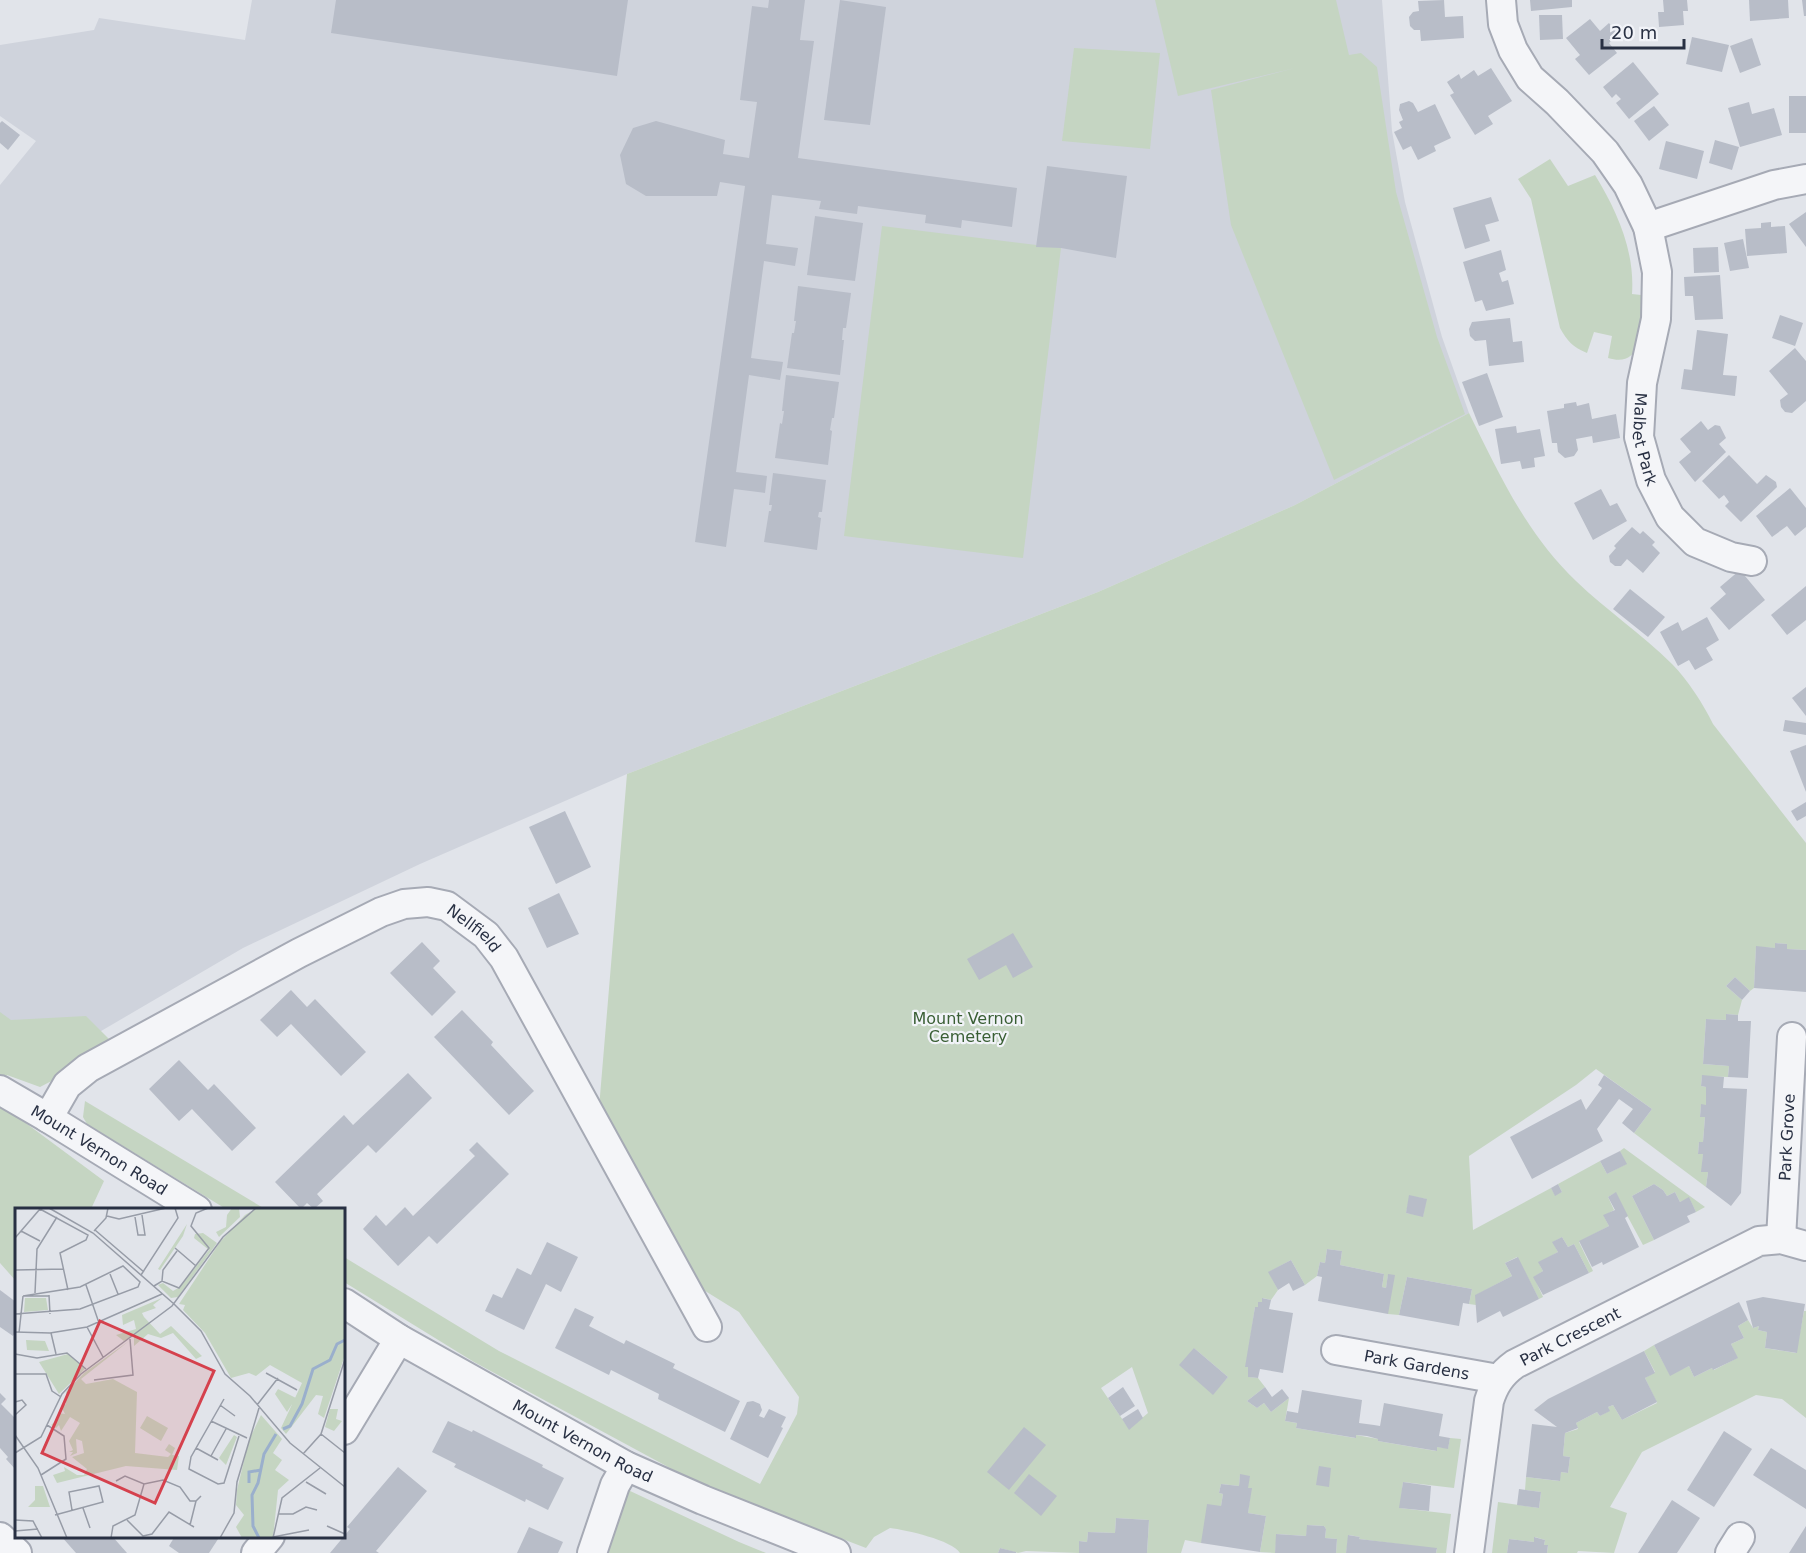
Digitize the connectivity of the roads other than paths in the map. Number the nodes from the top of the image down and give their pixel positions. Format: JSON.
{"nodes":[{"id":1,"x":1501,"y":0,"type":"edge"},
{"id":2,"x":1806,"y":179,"type":"edge"},
{"id":3,"x":1648,"y":227,"type":"junction"},
{"id":4,"x":1752,"y":561,"type":"dead end"},
{"id":5,"x":1792,"y":1037,"type":"dead end"},
{"id":6,"x":0,"y":1090,"type":"edge"},
{"id":7,"x":48,"y":1118,"type":"junction"},
{"id":8,"x":195,"y":1208,"type":"edge"},
{"id":9,"x":1794,"y":1243,"type":"edge"},
{"id":10,"x":345,"y":1305,"type":"edge"},
{"id":11,"x":707,"y":1327,"type":"dead end"},
{"id":12,"x":399,"y":1339,"type":"junction"},
{"id":13,"x":1336,"y":1350,"type":"dead end"},
{"id":14,"x":1498,"y":1379,"type":"junction"},
{"id":15,"x":345,"y":1428,"type":"edge"},
{"id":16,"x":626,"y":1466,"type":"junction"},
{"id":17,"x":0,"y":1537,"type":"edge"},
{"id":18,"x":268,"y":1538,"type":"edge"},
{"id":19,"x":17,"y":1553,"type":"edge"},
{"id":20,"x":256,"y":1553,"type":"edge"},
{"id":21,"x":592,"y":1553,"type":"edge"},
{"id":22,"x":836,"y":1553,"type":"edge"},
{"id":23,"x":1469,"y":1553,"type":"edge"}],
"edges":[{"from":1,"to":3,"type":"street","name":"Malbet Park"},
{"from":2,"to":3,"type":"street"},
{"from":3,"to":4,"type":"street","name":"Malbet Park"},
{"from":5,"to":9,"type":"street","name":"Park Grove"},
{"from":6,"to":7,"type":"street","name":"Mount Vernon Road"},
{"from":7,"to":8,"type":"street","name":"Mount Vernon Road"},
{"from":7,"to":11,"type":"street","name":"Nellfield"},
{"from":9,"to":14,"type":"street","name":"Park Crescent"},
{"from":10,"to":12,"type":"street","name":"Mount Vernon Road"},
{"from":12,"to":15,"type":"street"},
{"from":12,"to":16,"type":"street","name":"Mount Vernon Road"},
{"from":13,"to":14,"type":"street","name":"Park Gardens"},
{"from":14,"to":23,"type":"street"},
{"from":16,"to":21,"type":"street"},
{"from":16,"to":22,"type":"street","name":"Mount Vernon Road"},
{"from":17,"to":19,"type":"street"},
{"from":18,"to":20,"type":"street"}]}
